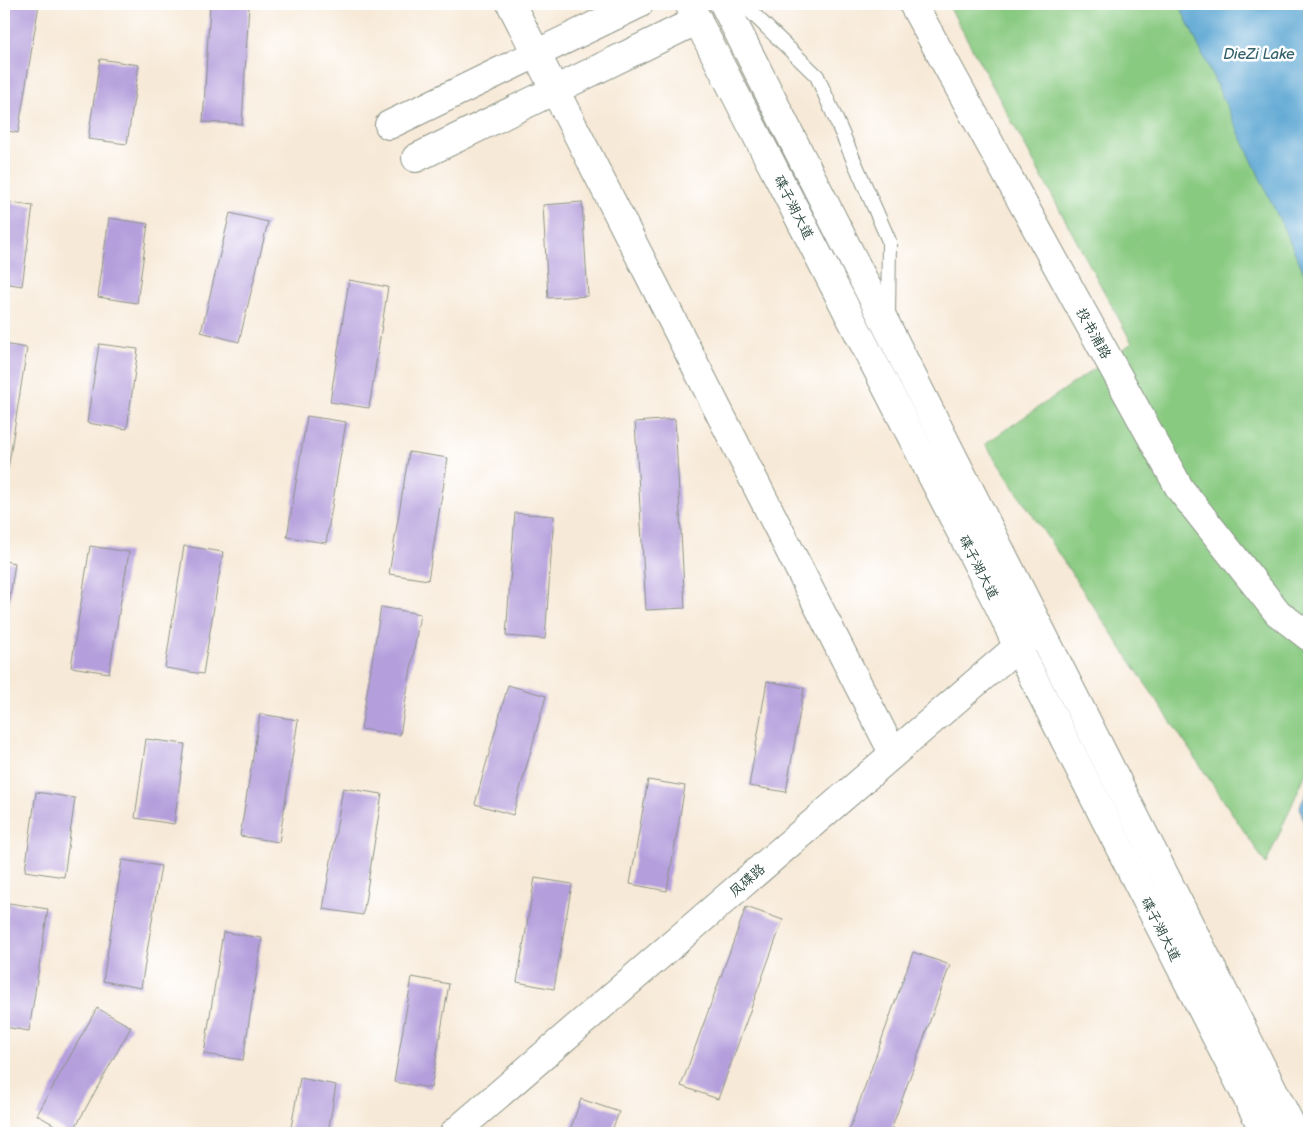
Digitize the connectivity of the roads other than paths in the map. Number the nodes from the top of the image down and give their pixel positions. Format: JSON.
{"nodes":[{"id":1,"x":511,"y":4,"type":"edge"},
{"id":2,"x":639,"y":4,"type":"edge"},
{"id":3,"x":724,"y":4,"type":"edge"},
{"id":4,"x":743,"y":4,"type":"edge"},
{"id":5,"x":913,"y":4,"type":"edge"},
{"id":6,"x":694,"y":12,"type":"edge"},
{"id":7,"x":536,"y":53,"type":"junction"},
{"id":8,"x":555,"y":90,"type":"junction"},
{"id":9,"x":389,"y":125,"type":"dead end"},
{"id":10,"x":416,"y":158,"type":"dead end"},
{"id":11,"x":888,"y":329,"type":"junction"},
{"id":12,"x":1040,"y":628,"type":"junction"},
{"id":13,"x":1309,"y":638,"type":"edge"},
{"id":14,"x":1017,"y":646,"type":"junction"},
{"id":15,"x":893,"y":753,"type":"junction"},
{"id":16,"x":454,"y":1133,"type":"edge"},
{"id":17,"x":1264,"y":1133,"type":"edge"},
{"id":18,"x":1295,"y":1133,"type":"edge"}],
"edges":[{"from":1,"to":7,"type":"street"},
{"from":2,"to":7,"type":"street"},
{"from":3,"to":11,"type":"street","name":"碟子湖大道"},
{"from":4,"to":11,"type":"lane"},
{"from":5,"to":13,"type":"street","name":"投书浦路"},
{"from":6,"to":8,"type":"street"},
{"from":6,"to":14,"type":"street","name":"碟子湖大道"},
{"from":7,"to":8,"type":"street"},
{"from":7,"to":9,"type":"street"},
{"from":8,"to":10,"type":"street"},
{"from":8,"to":15,"type":"street"},
{"from":11,"to":12,"type":"street","name":"碟子湖大道"},
{"from":12,"to":14,"type":"street","name":"凤碟路"},
{"from":12,"to":18,"type":"street","name":"碟子湖大道"},
{"from":14,"to":15,"type":"street","name":"凤碟路"},
{"from":14,"to":17,"type":"street","name":"碟子湖大道"},
{"from":15,"to":16,"type":"street","name":"凤碟路"}]}
